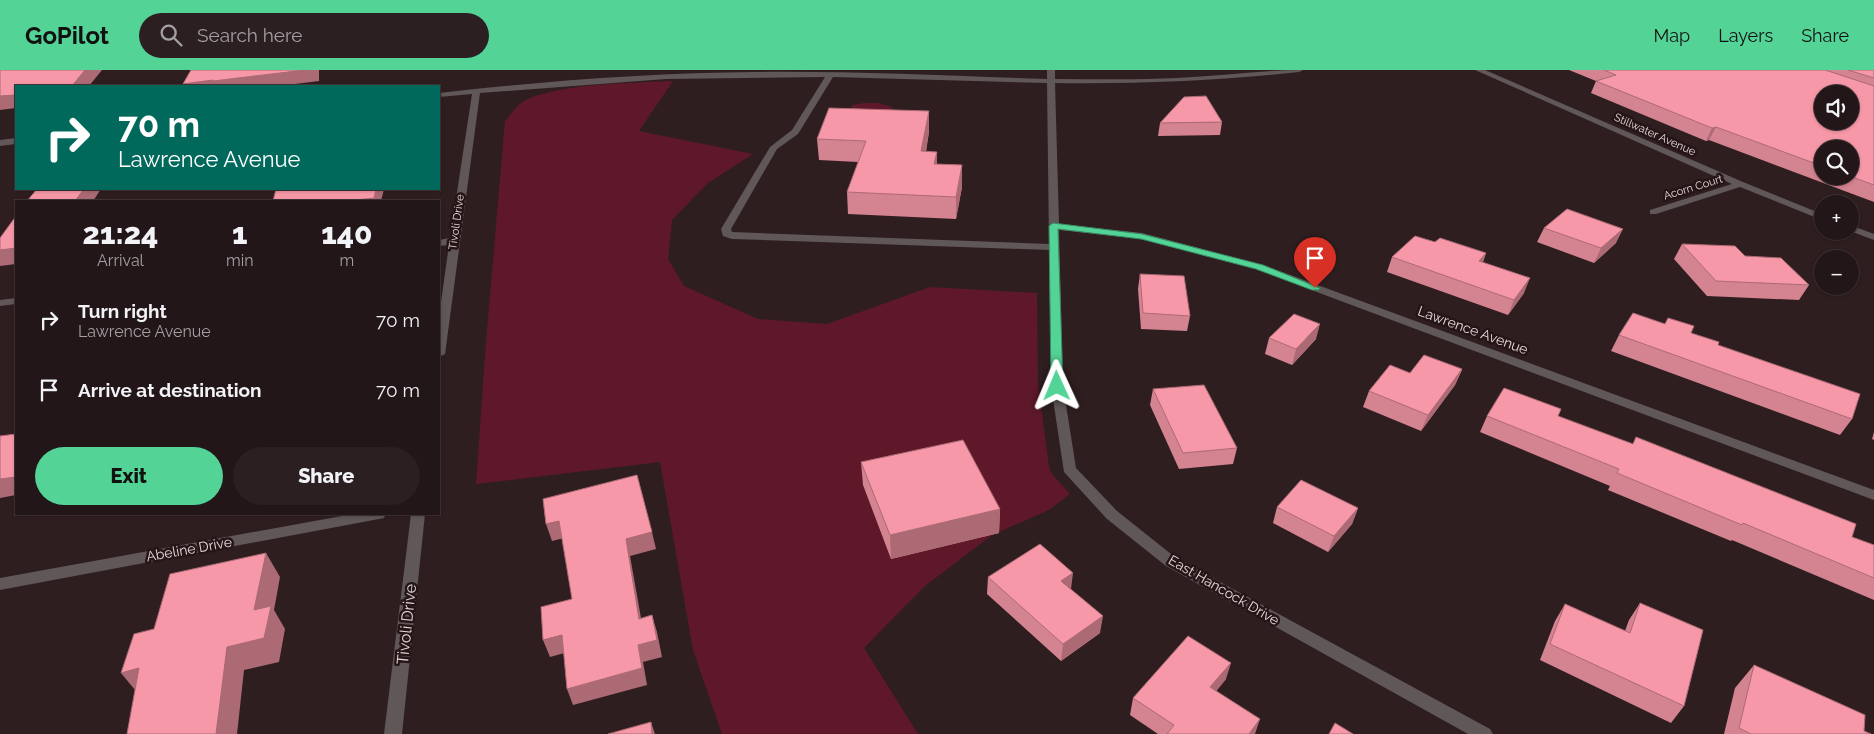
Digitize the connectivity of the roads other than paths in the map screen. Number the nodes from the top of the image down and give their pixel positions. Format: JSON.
{"nodes":[{"id":1,"x":1299,"y":70,"type":"edge"},
{"id":2,"x":1479,"y":70,"type":"edge"},
{"id":3,"x":830,"y":75,"type":"junction"},
{"id":4,"x":1051,"y":76,"type":"edge"},
{"id":5,"x":476,"y":91,"type":"junction"},
{"id":6,"x":440,"y":95,"type":"edge"},
{"id":7,"x":15,"y":141,"type":"edge"},
{"id":8,"x":0,"y":143,"type":"edge"},
{"id":9,"x":1740,"y":184,"type":"junction"},
{"id":10,"x":1653,"y":212,"type":"dead end"},
{"id":11,"x":1814,"y":214,"type":"edge"},
{"id":12,"x":1053,"y":226,"type":"junction"},
{"id":13,"x":1859,"y":231,"type":"edge"},
{"id":14,"x":1874,"y":237,"type":"edge"},
{"id":15,"x":453,"y":242,"type":"junction"},
{"id":16,"x":440,"y":244,"type":"edge"},
{"id":17,"x":1054,"y":247,"type":"junction"},
{"id":18,"x":15,"y":301,"type":"edge"},
{"id":19,"x":0,"y":303,"type":"edge"},
{"id":20,"x":440,"y":346,"type":"edge"},
{"id":21,"x":1874,"y":495,"type":"edge"},
{"id":22,"x":374,"y":515,"type":"edge"},
{"id":23,"x":418,"y":515,"type":"edge"},
{"id":24,"x":0,"y":584,"type":"edge"},
{"id":25,"x":393,"y":734,"type":"edge"},
{"id":26,"x":1484,"y":734,"type":"edge"}],
"edges":[{"from":1,"to":4,"type":"street"},
{"from":2,"to":9,"type":"street","name":"Stillwater Avenue"},
{"from":3,"to":4,"type":"street"},
{"from":3,"to":5,"type":"street"},
{"from":3,"to":17,"type":"street"},
{"from":4,"to":12,"type":"street","name":"East Hancock Drive"},
{"from":5,"to":6,"type":"street"},
{"from":5,"to":15,"type":"street","name":"Tivoli Drive"},
{"from":7,"to":8,"type":"street"},
{"from":9,"to":10,"type":"street","name":"Acorn Court"},
{"from":9,"to":11,"type":"street","name":"Stillwater Avenue"},
{"from":12,"to":17,"type":"street","name":"East Hancock Drive"},
{"from":12,"to":21,"type":"street","name":"Lawrence Avenue"},
{"from":13,"to":14,"type":"street"},
{"from":15,"to":16,"type":"street"},
{"from":15,"to":20,"type":"street","name":"Tivoli Drive"},
{"from":17,"to":26,"type":"street","name":"East Hancock Drive"},
{"from":18,"to":19,"type":"street"},
{"from":22,"to":24,"type":"street","name":"Abeline Drive"},
{"from":23,"to":25,"type":"street","name":"Tivoli Drive"}]}
